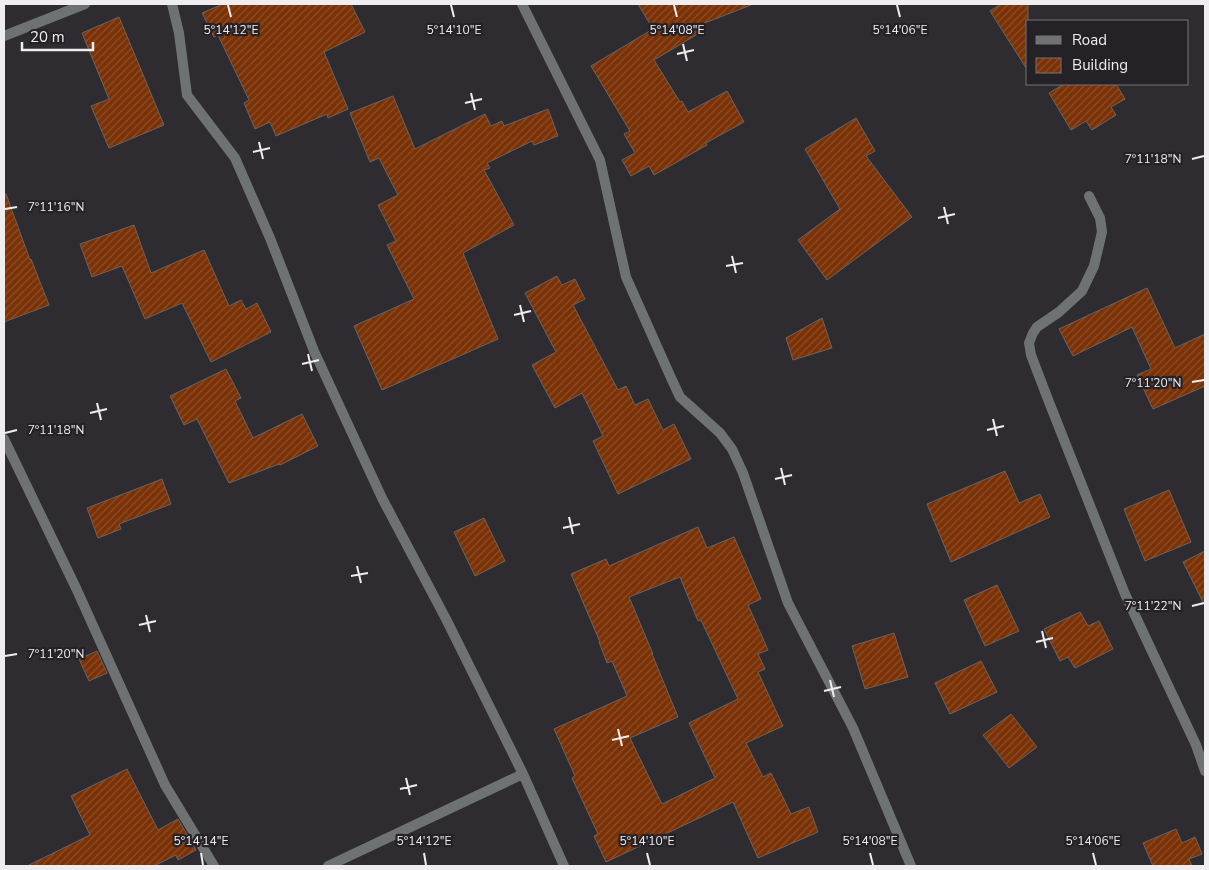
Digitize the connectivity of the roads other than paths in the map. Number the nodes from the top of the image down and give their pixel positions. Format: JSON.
{"nodes":[{"id":1,"x":85,"y":4,"type":"edge"},
{"id":2,"x":172,"y":4,"type":"edge"},
{"id":3,"x":522,"y":4,"type":"edge"},
{"id":4,"x":4,"y":36,"type":"edge"},
{"id":5,"x":1088,"y":196,"type":"dead end"},
{"id":6,"x":4,"y":439,"type":"edge"},
{"id":7,"x":1205,"y":771,"type":"edge"},
{"id":8,"x":523,"y":774,"type":"junction"},
{"id":9,"x":214,"y":866,"type":"edge"},
{"id":10,"x":328,"y":866,"type":"edge"},
{"id":11,"x":564,"y":866,"type":"edge"},
{"id":12,"x":910,"y":866,"type":"edge"}],
"edges":[{"from":1,"to":4,"type":"street"},
{"from":2,"to":8,"type":"street"},
{"from":3,"to":12,"type":"street"},
{"from":5,"to":7,"type":"street"},
{"from":6,"to":9,"type":"street"},
{"from":8,"to":10,"type":"street"},
{"from":8,"to":11,"type":"street"}]}
